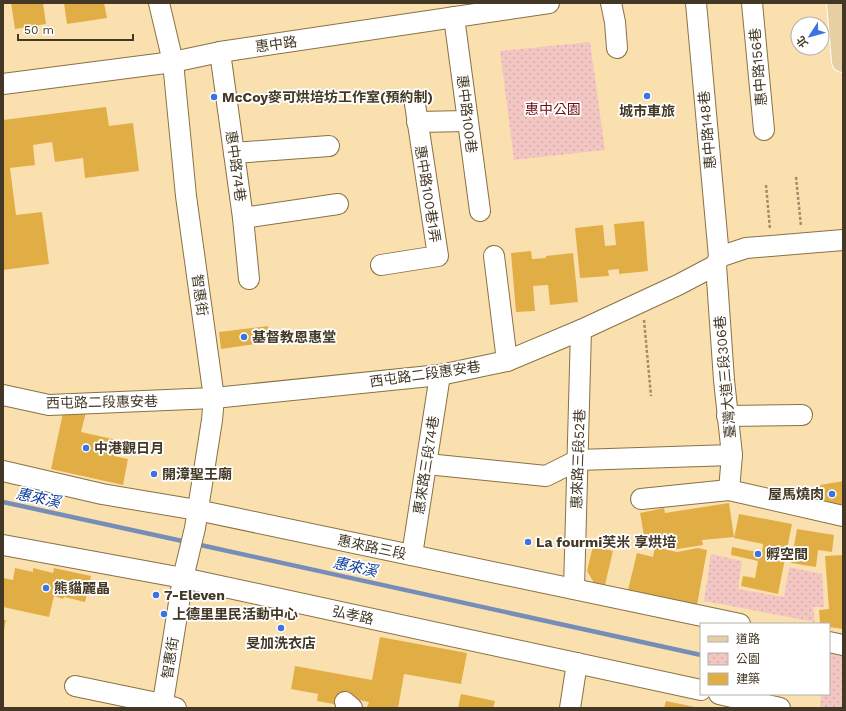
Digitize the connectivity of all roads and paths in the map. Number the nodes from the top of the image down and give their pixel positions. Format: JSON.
{"nodes":[{"id":1,"x":159,"y":3,"type":"edge"},
{"id":2,"x":611,"y":3,"type":"edge"},
{"id":3,"x":696,"y":3,"type":"edge"},
{"id":4,"x":752,"y":3,"type":"edge"},
{"id":5,"x":838,"y":3,"type":"edge"},
{"id":6,"x":542,"y":4,"type":"edge"},
{"id":7,"x":454,"y":17,"type":"junction"},
{"id":8,"x":617,"y":48,"type":"dead end"},
{"id":9,"x":220,"y":52,"type":"junction"},
{"id":10,"x":173,"y":62,"type":"junction"},
{"id":11,"x":843,"y":62,"type":"edge"},
{"id":12,"x":3,"y":84,"type":"edge"},
{"id":13,"x":467,"y":121,"type":"junction"},
{"id":14,"x":764,"y":130,"type":"dead end"},
{"id":15,"x":329,"y":146,"type":"dead end"},
{"id":16,"x":234,"y":153,"type":"junction"},
{"id":17,"x":796,"y":177,"type":"dead end"},
{"id":18,"x":766,"y":186,"type":"dead end"},
{"id":19,"x":338,"y":204,"type":"dead end"},
{"id":20,"x":480,"y":211,"type":"dead end"},
{"id":21,"x":243,"y":218,"type":"junction"},
{"id":22,"x":843,"y":240,"type":"edge"},
{"id":23,"x":802,"y":243,"type":"junction"},
{"id":24,"x":772,"y":246,"type":"junction"},
{"id":25,"x":494,"y":256,"type":"dead end"},
{"id":26,"x":717,"y":261,"type":"junction"},
{"id":27,"x":381,"y":265,"type":"dead end"},
{"id":28,"x":249,"y":279,"type":"dead end"},
{"id":29,"x":642,"y":302,"type":"junction"},
{"id":30,"x":581,"y":330,"type":"junction"},
{"id":31,"x":507,"y":361,"type":"junction"},
{"id":32,"x":440,"y":375,"type":"junction"},
{"id":33,"x":3,"y":395,"type":"edge"},
{"id":34,"x":652,"y":396,"type":"dead end"},
{"id":35,"x":214,"y":398,"type":"junction"},
{"id":36,"x":802,"y":414,"type":"dead end"},
{"id":37,"x":727,"y":416,"type":"junction"},
{"id":38,"x":732,"y":455,"type":"junction"},
{"id":39,"x":578,"y":460,"type":"junction"},
{"id":40,"x":427,"y":464,"type":"junction"},
{"id":41,"x":3,"y":470,"type":"edge"},
{"id":42,"x":729,"y":490,"type":"junction"},
{"id":43,"x":641,"y":499,"type":"dead end"},
{"id":44,"x":843,"y":516,"type":"edge"},
{"id":45,"x":196,"y":519,"type":"junction"},
{"id":46,"x":3,"y":545,"type":"edge"},
{"id":47,"x":412,"y":555,"type":"junction"},
{"id":48,"x":185,"y":570,"type":"junction"},
{"id":49,"x":574,"y":589,"type":"junction"},
{"id":50,"x":735,"y":623,"type":"edge"},
{"id":51,"x":830,"y":642,"type":"edge"},
{"id":52,"x":843,"y":645,"type":"edge"},
{"id":53,"x":577,"y":663,"type":"junction"},
{"id":54,"x":75,"y":686,"type":"dead end"},
{"id":55,"x":700,"y":690,"type":"edge"},
{"id":56,"x":724,"y":695,"type":"edge"},
{"id":57,"x":755,"y":701,"type":"edge"},
{"id":58,"x":167,"y":707,"type":"edge"},
{"id":59,"x":570,"y":708,"type":"edge"},
{"id":60,"x":780,"y":708,"type":"edge"}],
"edges":[{"from":1,"to":10,"type":"street","name":"智惠街"},
{"from":2,"to":8,"type":"street"},
{"from":3,"to":26,"type":"street","name":"惠中路148巷"},
{"from":4,"to":14,"type":"street","name":"惠中路156巷"},
{"from":5,"to":11,"type":"main road"},
{"from":6,"to":7,"type":"street","name":"惠中路"},
{"from":7,"to":9,"type":"street","name":"惠中路"},
{"from":7,"to":13,"type":"street","name":"惠中路100巷"},
{"from":9,"to":10,"type":"street","name":"惠中路"},
{"from":9,"to":16,"type":"street","name":"惠中路74巷"},
{"from":10,"to":12,"type":"street","name":"惠中路"},
{"from":10,"to":35,"type":"street","name":"智惠街"},
{"from":13,"to":20,"type":"street","name":"惠中路100巷"},
{"from":13,"to":27,"type":"street","name":"惠中路100巷1弄"},
{"from":15,"to":16,"type":"street"},
{"from":16,"to":21,"type":"street","name":"惠中路74巷"},
{"from":17,"to":23,"type":"path"},
{"from":18,"to":24,"type":"path"},
{"from":19,"to":21,"type":"street"},
{"from":21,"to":28,"type":"street","name":"惠中路74巷"},
{"from":22,"to":23,"type":"street","name":"西屯路二段惠安巷"},
{"from":23,"to":24,"type":"street","name":"西屯路二段惠安巷"},
{"from":24,"to":26,"type":"street","name":"西屯路二段惠安巷"},
{"from":25,"to":31,"type":"street"},
{"from":26,"to":29,"type":"street","name":"西屯路二段惠安巷"},
{"from":26,"to":37,"type":"street","name":"臺灣大道三段306巷"},
{"from":29,"to":30,"type":"street","name":"西屯路二段惠安巷"},
{"from":29,"to":34,"type":"path"},
{"from":30,"to":31,"type":"street","name":"西屯路二段惠安巷"},
{"from":30,"to":39,"type":"street","name":"惠來路三段52巷"},
{"from":31,"to":32,"type":"street","name":"西屯路二段惠安巷"},
{"from":32,"to":35,"type":"street","name":"西屯路二段惠安巷"},
{"from":32,"to":40,"type":"street","name":"惠來路三段74巷"},
{"from":33,"to":35,"type":"street","name":"西屯路二段惠安巷"},
{"from":35,"to":45,"type":"street","name":"智惠街"},
{"from":36,"to":37,"type":"street"},
{"from":37,"to":38,"type":"street","name":"臺灣大道三段306巷"},
{"from":38,"to":39,"type":"street"},
{"from":38,"to":42,"type":"street","name":"臺灣大道三段306巷"},
{"from":39,"to":40,"type":"street"},
{"from":39,"to":49,"type":"street","name":"惠來路三段52巷"},
{"from":40,"to":47,"type":"street","name":"惠來路三段74巷"},
{"from":41,"to":45,"type":"street","name":"惠來路三段"},
{"from":42,"to":43,"type":"street"},
{"from":42,"to":44,"type":"street"},
{"from":45,"to":47,"type":"street","name":"惠來路三段"},
{"from":45,"to":48,"type":"street","name":"智惠街"},
{"from":46,"to":48,"type":"street","name":"弘孝路"},
{"from":47,"to":49,"type":"street","name":"惠來路三段"},
{"from":48,"to":53,"type":"street","name":"弘孝路"},
{"from":48,"to":58,"type":"street","name":"智惠街"},
{"from":49,"to":50,"type":"street","name":"惠來路三段"},
{"from":51,"to":52,"type":"street"},
{"from":53,"to":55,"type":"street","name":"弘孝路"},
{"from":53,"to":59,"type":"street"},
{"from":54,"to":58,"type":"street"},
{"from":56,"to":57,"type":"street"},
{"from":57,"to":60,"type":"street"}]}
